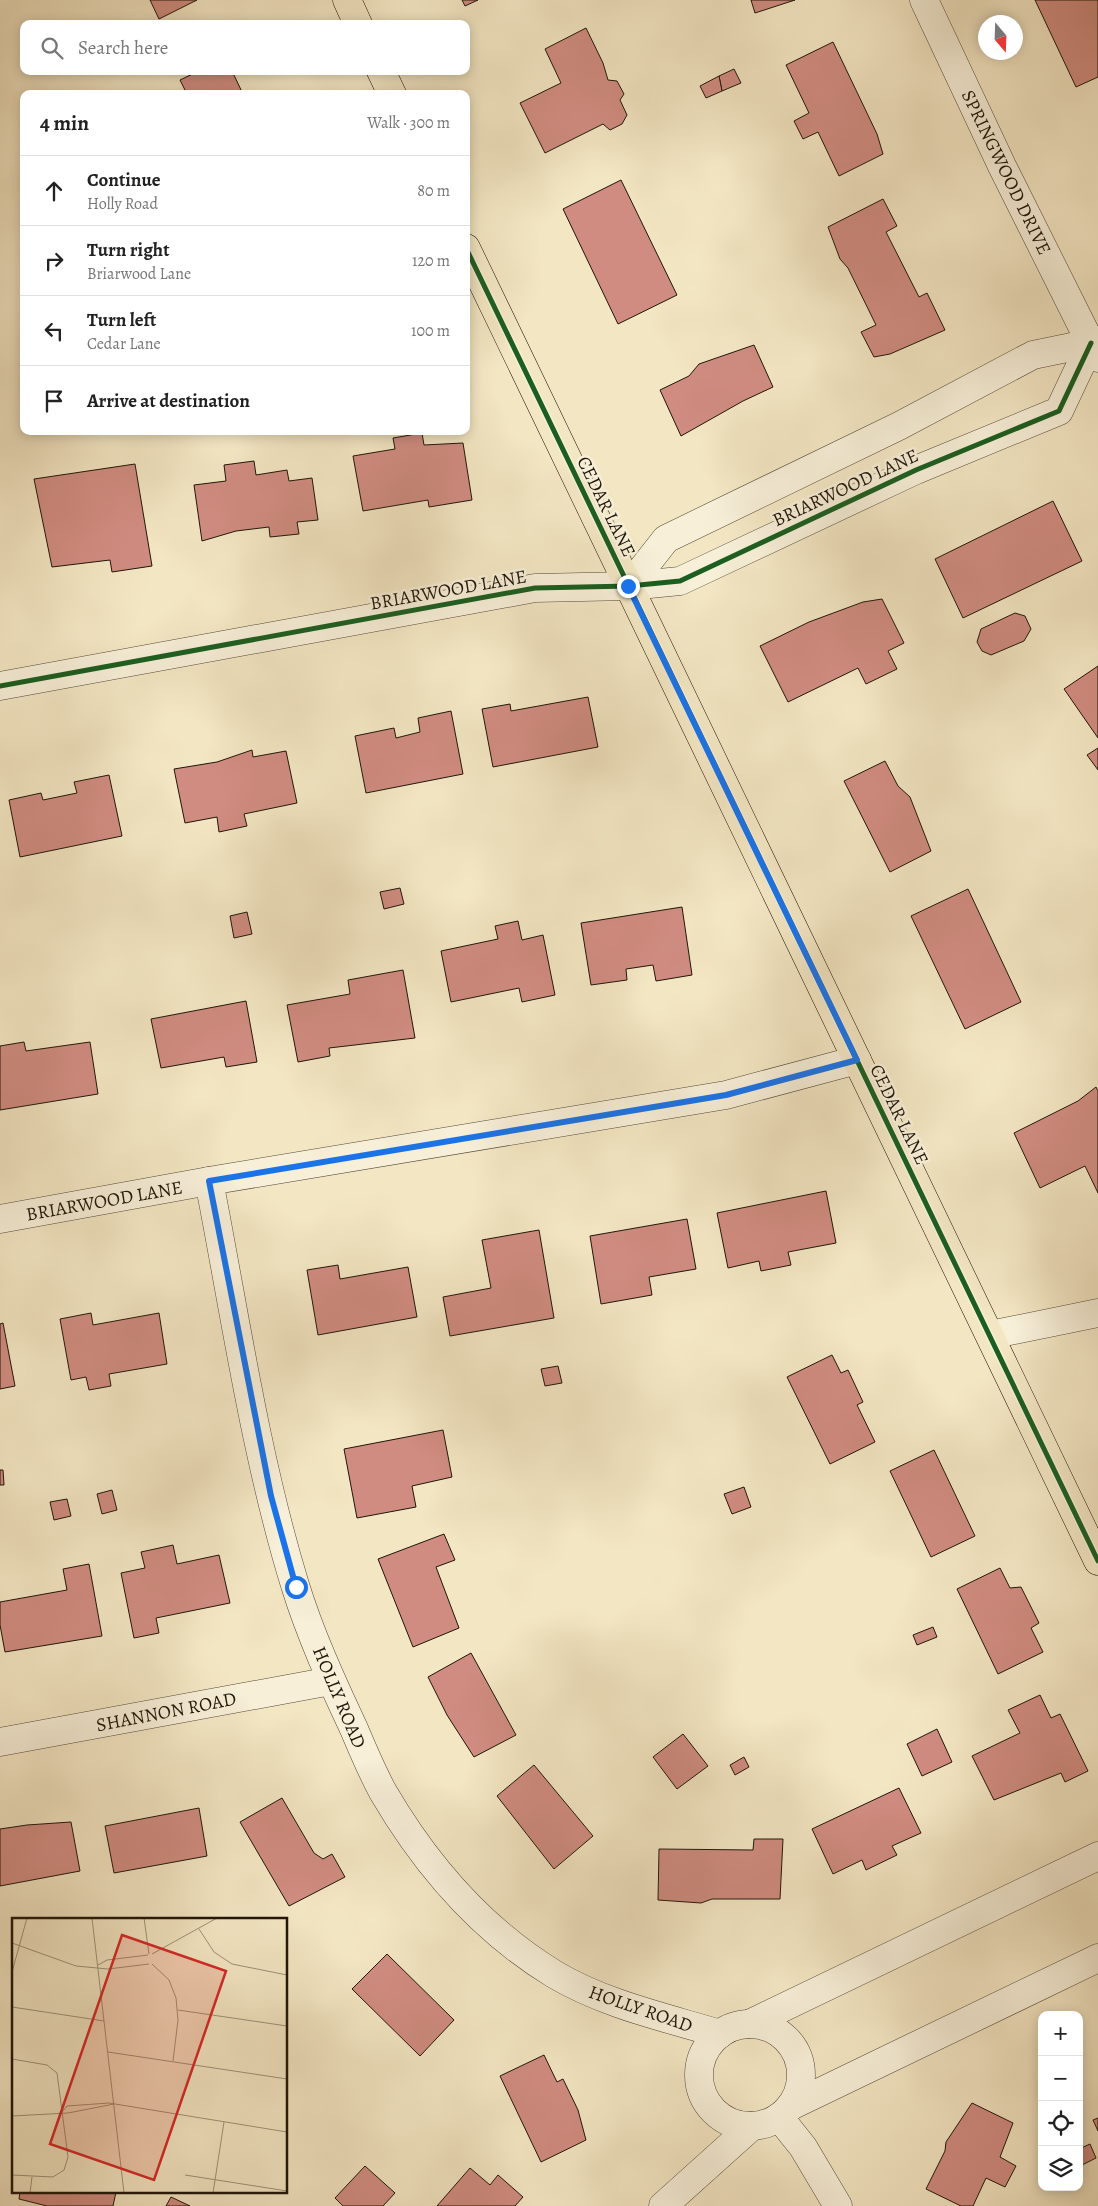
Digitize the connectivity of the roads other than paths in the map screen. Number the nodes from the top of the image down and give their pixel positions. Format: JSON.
{"nodes":[{"id":1,"x":347,"y":0,"type":"edge"},
{"id":2,"x":924,"y":0,"type":"edge"},
{"id":3,"x":356,"y":20,"type":"edge"},
{"id":4,"x":383,"y":75,"type":"edge"},
{"id":5,"x":390,"y":90,"type":"edge"},
{"id":6,"x":470,"y":256,"type":"edge"},
{"id":7,"x":1096,"y":347,"type":"edge"},
{"id":8,"x":628,"y":586,"type":"junction"},
{"id":9,"x":0,"y":686,"type":"edge"},
{"id":10,"x":857,"y":1060,"type":"junction"},
{"id":11,"x":209,"y":1181,"type":"junction"},
{"id":12,"x":0,"y":1218,"type":"edge"},
{"id":13,"x":1098,"y":1313,"type":"edge"},
{"id":14,"x":990,"y":1335,"type":"junction"},
{"id":15,"x":1098,"y":1561,"type":"edge"},
{"id":16,"x":331,"y":1681,"type":"junction"},
{"id":17,"x":0,"y":1742,"type":"edge"},
{"id":18,"x":1098,"y":1856,"type":"edge"},
{"id":19,"x":1098,"y":1958,"type":"edge"},
{"id":20,"x":749,"y":2024,"type":"junction"},
{"id":21,"x":720,"y":2034,"type":"junction"},
{"id":22,"x":785,"y":2112,"type":"junction"},
{"id":23,"x":752,"y":2126,"type":"junction"},
{"id":24,"x":664,"y":2206,"type":"edge"},
{"id":25,"x":838,"y":2206,"type":"edge"}],
"edges":[{"from":1,"to":3,"type":"main road"},
{"from":2,"to":7,"type":"street","name":"SPRINGWOOD DRIVE"},
{"from":4,"to":5,"type":"main road"},
{"from":6,"to":8,"type":"main road","name":"CEDAR LANE"},
{"from":7,"to":8,"type":"street","name":"BRIARWOOD LANE"},
{"from":7,"to":8,"type":"street","name":"BRIARWOOD LANE"},
{"from":8,"to":9,"type":"street","name":"BRIARWOOD LANE"},
{"from":8,"to":10,"type":"main road","name":"CEDAR LANE"},
{"from":10,"to":11,"type":"street","name":"BRIARWOOD LANE"},
{"from":10,"to":14,"type":"main road","name":"CEDAR LANE"},
{"from":11,"to":12,"type":"street","name":"BRIARWOOD LANE"},
{"from":11,"to":16,"type":"street","name":"HOLLY ROAD"},
{"from":13,"to":14,"type":"street"},
{"from":14,"to":15,"type":"main road","name":"CEDAR LANE"},
{"from":16,"to":17,"type":"street","name":"SHANNON ROAD"},
{"from":16,"to":21,"type":"street","name":"HOLLY ROAD"},
{"from":18,"to":20,"type":"street"},
{"from":19,"to":22,"type":"street"},
{"from":20,"to":21,"type":"street"},
{"from":20,"to":22,"type":"street"},
{"from":21,"to":23,"type":"street"},
{"from":22,"to":23,"type":"street"},
{"from":22,"to":25,"type":"street"},
{"from":23,"to":24,"type":"street"}]}
